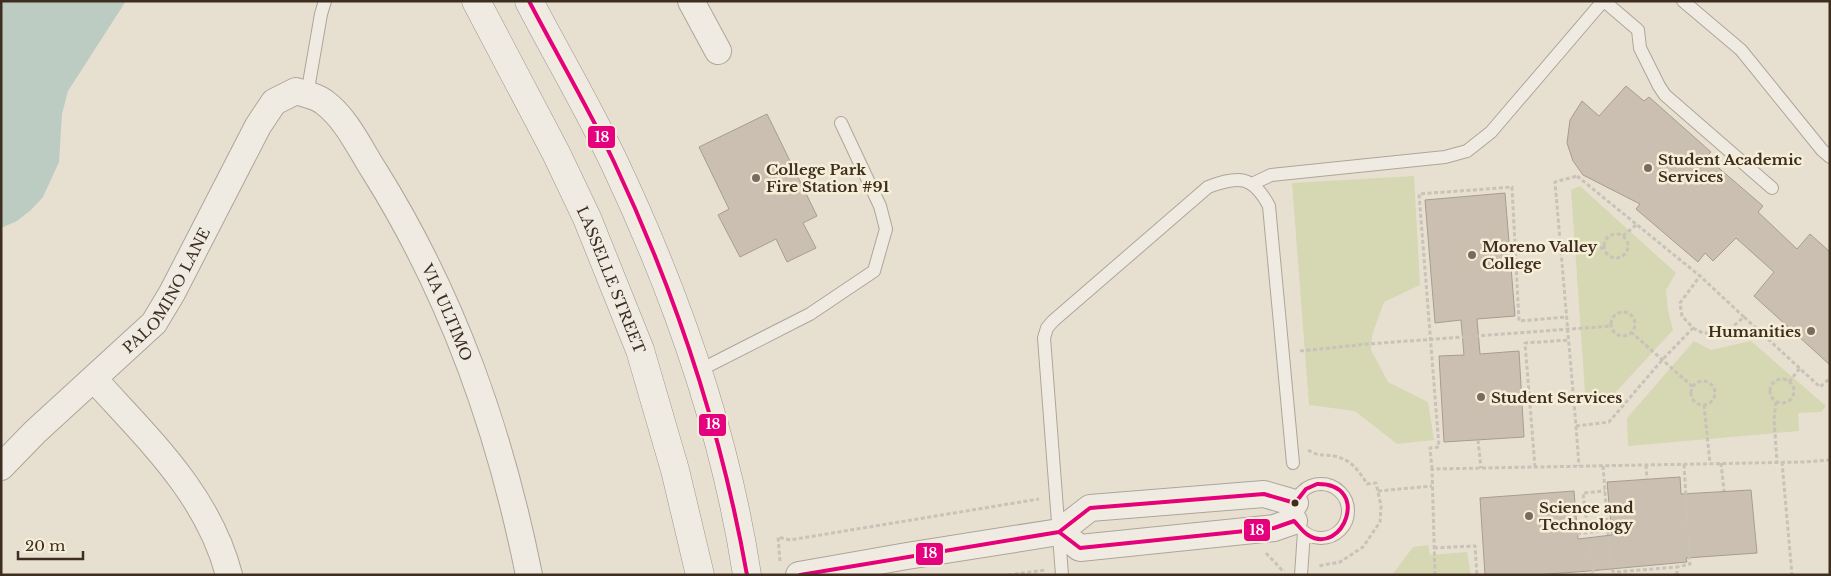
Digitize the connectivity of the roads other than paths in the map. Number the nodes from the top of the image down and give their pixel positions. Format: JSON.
{"nodes":[{"id":1,"x":325,"y":1,"type":"edge"},
{"id":2,"x":476,"y":1,"type":"edge"},
{"id":3,"x":529,"y":1,"type":"edge"},
{"id":4,"x":1604,"y":1,"type":"edge"},
{"id":5,"x":1683,"y":1,"type":"edge"},
{"id":6,"x":695,"y":3,"type":"edge"},
{"id":7,"x":718,"y":52,"type":"dead end"},
{"id":8,"x":301,"y":93,"type":"junction"},
{"id":9,"x":841,"y":123,"type":"dead end"},
{"id":10,"x":1830,"y":157,"type":"edge"},
{"id":11,"x":1252,"y":184,"type":"junction"},
{"id":12,"x":1772,"y":188,"type":"dead end"},
{"id":13,"x":698,"y":371,"type":"junction"},
{"id":14,"x":94,"y":379,"type":"junction"},
{"id":15,"x":1292,"y":463,"type":"dead end"},
{"id":16,"x":1,"y":467,"type":"edge"},
{"id":17,"x":1298,"y":519,"type":"junction"},
{"id":18,"x":1060,"y":532,"type":"junction"},
{"id":19,"x":790,"y":570,"type":"edge"},
{"id":20,"x":229,"y":575,"type":"edge"},
{"id":21,"x":529,"y":575,"type":"edge"},
{"id":22,"x":700,"y":575,"type":"edge"},
{"id":23,"x":747,"y":575,"type":"edge"},
{"id":24,"x":1062,"y":575,"type":"edge"},
{"id":25,"x":1301,"y":575,"type":"edge"}],
"edges":[{"from":1,"to":8,"type":"lane"},
{"from":2,"to":22,"type":"main road","name":"LASSELLE STREET"},
{"from":3,"to":13,"type":"main road"},
{"from":4,"to":11,"type":"lane"},
{"from":4,"to":12,"type":"lane"},
{"from":5,"to":10,"type":"lane"},
{"from":6,"to":7,"type":"street"},
{"from":8,"to":14,"type":"street","name":"PALOMINO LANE"},
{"from":8,"to":21,"type":"street","name":"VIA ULTIMO"},
{"from":9,"to":13,"type":"lane"},
{"from":11,"to":15,"type":"lane"},
{"from":11,"to":18,"type":"lane"},
{"from":13,"to":23,"type":"main road"},
{"from":14,"to":16,"type":"street","name":"PALOMINO LANE"},
{"from":14,"to":20,"type":"street"},
{"from":17,"to":18,"type":"street"},
{"from":17,"to":18,"type":"street"},
{"from":17,"to":25,"type":"lane"},
{"from":18,"to":19,"type":"street"},
{"from":18,"to":24,"type":"lane"}]}
